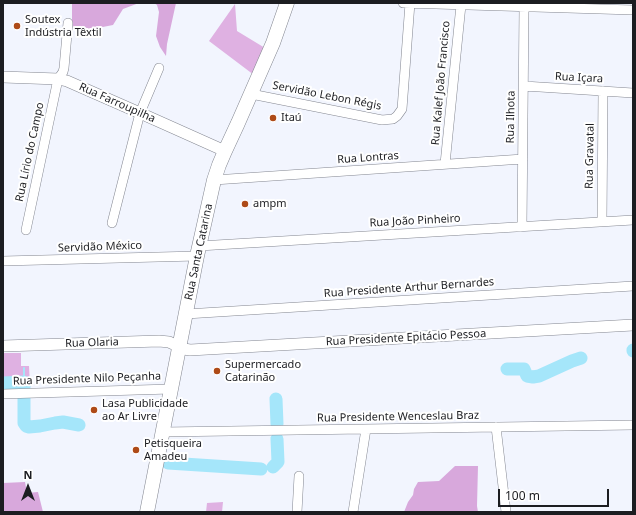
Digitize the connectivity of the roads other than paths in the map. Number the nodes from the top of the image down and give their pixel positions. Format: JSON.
{"nodes":[{"id":1,"x":287,"y":3,"type":"edge"},
{"id":2,"x":403,"y":3,"type":"edge"},
{"id":3,"x":410,"y":3,"type":"edge"},
{"id":4,"x":460,"y":5,"type":"junction"},
{"id":5,"x":524,"y":7,"type":"junction"},
{"id":6,"x":633,"y":10,"type":"edge"},
{"id":7,"x":68,"y":23,"type":"dead end"},
{"id":8,"x":159,"y":68,"type":"dead end"},
{"id":9,"x":3,"y":77,"type":"edge"},
{"id":10,"x":58,"y":79,"type":"junction"},
{"id":11,"x":524,"y":86,"type":"junction"},
{"id":12,"x":603,"y":91,"type":"junction"},
{"id":13,"x":633,"y":93,"type":"edge"},
{"id":14,"x":251,"y":94,"type":"junction"},
{"id":15,"x":140,"y":113,"type":"junction"},
{"id":16,"x":225,"y":151,"type":"junction"},
{"id":17,"x":523,"y":159,"type":"junction"},
{"id":18,"x":445,"y":164,"type":"junction"},
{"id":19,"x":214,"y":180,"type":"junction"},
{"id":20,"x":633,"y":220,"type":"edge"},
{"id":21,"x":602,"y":222,"type":"junction"},
{"id":22,"x":112,"y":223,"type":"dead end"},
{"id":23,"x":522,"y":227,"type":"junction"},
{"id":24,"x":26,"y":230,"type":"dead end"},
{"id":25,"x":198,"y":251,"type":"junction"},
{"id":26,"x":3,"y":261,"type":"edge"},
{"id":27,"x":633,"y":286,"type":"edge"},
{"id":28,"x":186,"y":314,"type":"junction"},
{"id":29,"x":633,"y":325,"type":"edge"},
{"id":30,"x":3,"y":346,"type":"edge"},
{"id":31,"x":180,"y":347,"type":"junction"},
{"id":32,"x":171,"y":389,"type":"junction"},
{"id":33,"x":3,"y":394,"type":"edge"},
{"id":34,"x":633,"y":425,"type":"edge"},
{"id":35,"x":496,"y":427,"type":"junction"},
{"id":36,"x":366,"y":429,"type":"junction"},
{"id":37,"x":163,"y":432,"type":"junction"},
{"id":38,"x":299,"y":476,"type":"dead end"},
{"id":39,"x":147,"y":512,"type":"edge"},
{"id":40,"x":297,"y":512,"type":"edge"},
{"id":41,"x":353,"y":512,"type":"edge"},
{"id":42,"x":506,"y":512,"type":"edge"}],
"edges":[{"from":1,"to":14,"type":"main road","name":"Rua Santa Catarina"},
{"from":2,"to":3,"type":"street"},
{"from":3,"to":4,"type":"street"},
{"from":3,"to":14,"type":"street","name":"Servidão Lebon Régis"},
{"from":4,"to":5,"type":"street"},
{"from":4,"to":18,"type":"street","name":"Rua Kalef João Francisco"},
{"from":5,"to":6,"type":"street"},
{"from":5,"to":11,"type":"street","name":"Rua Ilhota"},
{"from":7,"to":10,"type":"street","name":"Rua Lírio do Campo"},
{"from":8,"to":15,"type":"street"},
{"from":9,"to":10,"type":"street","name":"Rua Farroupilha"},
{"from":10,"to":15,"type":"street","name":"Rua Farroupilha"},
{"from":10,"to":24,"type":"street","name":"Rua Lírio do Campo"},
{"from":11,"to":12,"type":"street","name":"Rua Içara"},
{"from":11,"to":17,"type":"street","name":"Rua Ilhota"},
{"from":12,"to":13,"type":"street","name":"Rua Içara"},
{"from":12,"to":21,"type":"street","name":"Rua Gravatal"},
{"from":14,"to":16,"type":"main road","name":"Rua Santa Catarina"},
{"from":15,"to":16,"type":"street","name":"Rua Farroupilha"},
{"from":15,"to":22,"type":"street"},
{"from":16,"to":19,"type":"main road","name":"Rua Santa Catarina"},
{"from":17,"to":18,"type":"street","name":"Rua Lontras"},
{"from":17,"to":23,"type":"street","name":"Rua Ilhota"},
{"from":18,"to":19,"type":"street","name":"Rua Lontras"},
{"from":19,"to":25,"type":"main road","name":"Rua Santa Catarina"},
{"from":20,"to":21,"type":"street","name":"Rua João Pinheiro"},
{"from":21,"to":23,"type":"street","name":"Rua João Pinheiro"},
{"from":23,"to":25,"type":"street","name":"Rua João Pinheiro"},
{"from":25,"to":26,"type":"street","name":"Servidão México"},
{"from":25,"to":28,"type":"main road","name":"Rua Santa Catarina"},
{"from":27,"to":28,"type":"street","name":"Rua Presidente Arthur Bernardes"},
{"from":28,"to":31,"type":"main road","name":"Rua Santa Catarina"},
{"from":29,"to":31,"type":"street","name":"Rua Presidente Epitácio Pessoa"},
{"from":30,"to":31,"type":"street","name":"Rua Olaria"},
{"from":31,"to":32,"type":"main road","name":"Rua Santa Catarina"},
{"from":32,"to":33,"type":"street","name":"Rua Presidente Nilo Peçanha"},
{"from":32,"to":37,"type":"main road","name":"Rua Santa Catarina"},
{"from":34,"to":35,"type":"street","name":"Rua Presidente Wenceslau Braz"},
{"from":35,"to":36,"type":"street","name":"Rua Presidente Wenceslau Braz"},
{"from":35,"to":42,"type":"street"},
{"from":36,"to":37,"type":"street","name":"Rua Presidente Wenceslau Braz"},
{"from":36,"to":41,"type":"street"},
{"from":37,"to":39,"type":"main road","name":"Rua Santa Catarina"},
{"from":38,"to":40,"type":"street"}]}
